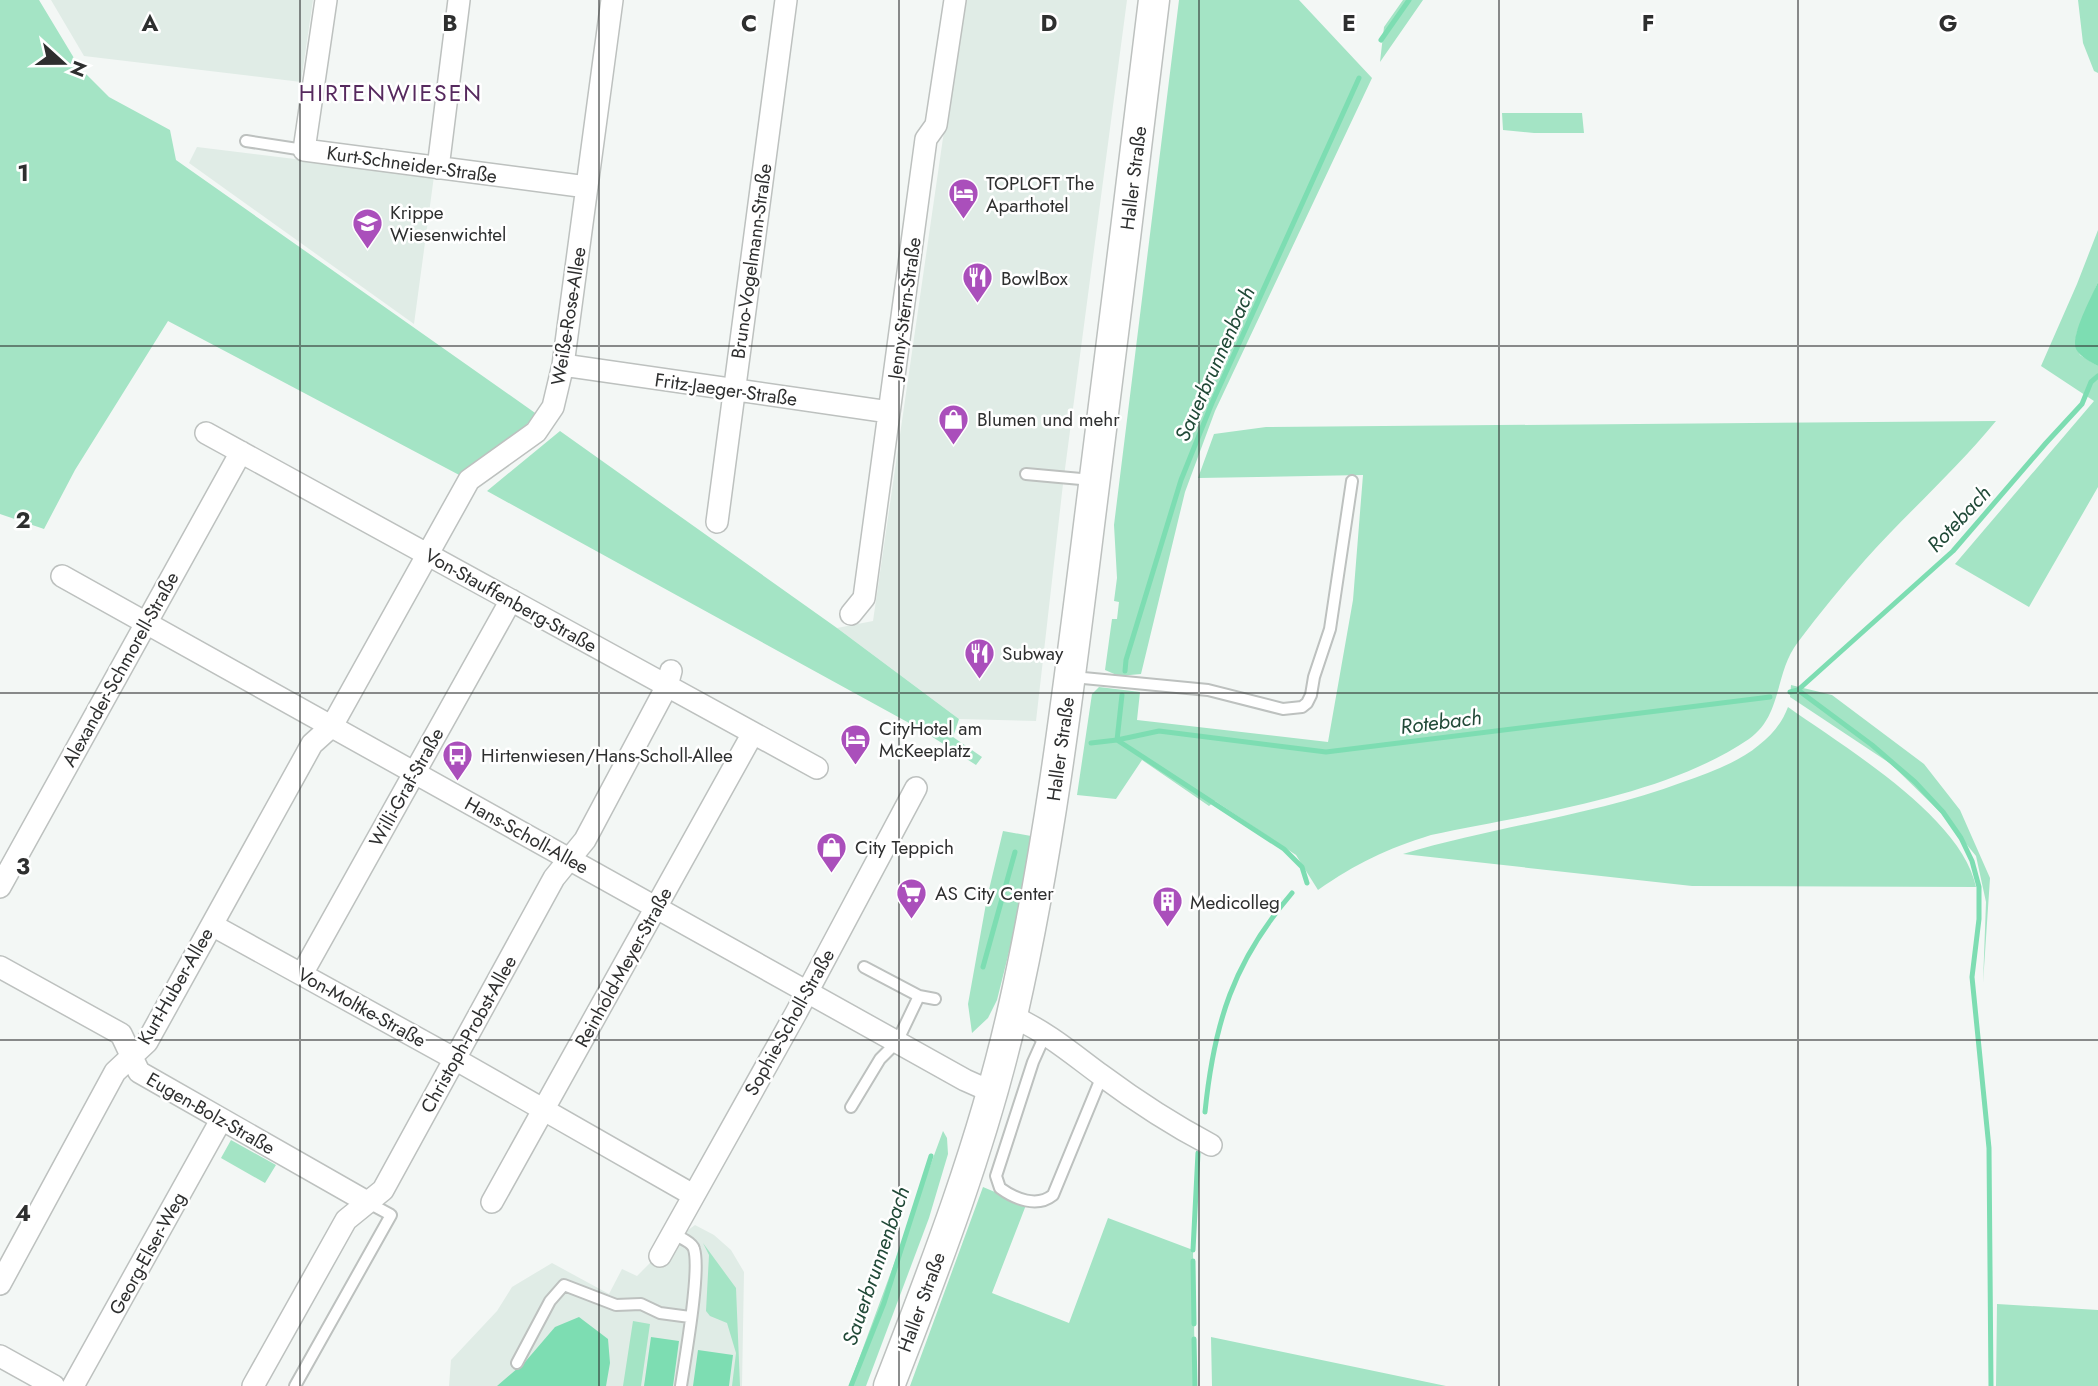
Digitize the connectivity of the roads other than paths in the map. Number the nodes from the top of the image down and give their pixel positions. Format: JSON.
{"nodes":[{"id":1,"x":326,"y":0,"type":"edge"},
{"id":2,"x":459,"y":0,"type":"edge"},
{"id":3,"x":612,"y":0,"type":"edge"},
{"id":4,"x":786,"y":0,"type":"edge"},
{"id":5,"x":955,"y":0,"type":"edge"},
{"id":6,"x":1154,"y":0,"type":"edge"},
{"id":7,"x":246,"y":141,"type":"dead end"},
{"id":8,"x":304,"y":150,"type":"junction"},
{"id":9,"x":438,"y":168,"type":"junction"},
{"id":10,"x":587,"y":187,"type":"junction"},
{"id":11,"x":563,"y":365,"type":"junction"},
{"id":12,"x":734,"y":390,"type":"junction"},
{"id":13,"x":889,"y":412,"type":"junction"},
{"id":14,"x":206,"y":433,"type":"dead end"},
{"id":15,"x":241,"y":452,"type":"junction"},
{"id":16,"x":1026,"y":474,"type":"dead end"},
{"id":17,"x":1095,"y":481,"type":"junction"},
{"id":18,"x":1352,"y":481,"type":"dead end"},
{"id":19,"x":717,"y":522,"type":"dead end"},
{"id":20,"x":427,"y":554,"type":"junction"},
{"id":21,"x":62,"y":576,"type":"dead end"},
{"id":22,"x":512,"y":600,"type":"junction"},
{"id":23,"x":851,"y":614,"type":"dead end"},
{"id":24,"x":146,"y":623,"type":"junction"},
{"id":25,"x":1070,"y":677,"type":"junction"},
{"id":26,"x":669,"y":679,"type":"junction"},
{"id":27,"x":332,"y":726,"type":"junction"},
{"id":28,"x":753,"y":733,"type":"junction"},
{"id":29,"x":817,"y":768,"type":"dead end"},
{"id":30,"x":414,"y":772,"type":"junction"},
{"id":31,"x":916,"y":788,"type":"dead end"},
{"id":32,"x":570,"y":859,"type":"junction"},
{"id":33,"x":0,"y":887,"type":"edge"},
{"id":34,"x":656,"y":907,"type":"junction"},
{"id":35,"x":212,"y":925,"type":"junction"},
{"id":36,"x":0,"y":967,"type":"edge"},
{"id":37,"x":864,"y":967,"type":"dead end"},
{"id":38,"x":302,"y":974,"type":"junction"},
{"id":39,"x":807,"y":991,"type":"junction"},
{"id":40,"x":919,"y":996,"type":"junction"},
{"id":41,"x":935,"y":999,"type":"dead end"},
{"id":42,"x":1012,"y":1016,"type":"junction"},
{"id":43,"x":1046,"y":1033,"type":"junction"},
{"id":44,"x":897,"y":1042,"type":"junction"},
{"id":45,"x":132,"y":1056,"type":"junction"},
{"id":46,"x":454,"y":1059,"type":"junction"},
{"id":47,"x":1102,"y":1076,"type":"junction"},
{"id":48,"x":992,"y":1092,"type":"junction"},
{"id":49,"x":851,"y":1107,"type":"dead end"},
{"id":50,"x":543,"y":1111,"type":"junction"},
{"id":51,"x":221,"y":1120,"type":"junction"},
{"id":52,"x":1211,"y":1145,"type":"dead end"},
{"id":53,"x":693,"y":1195,"type":"junction"},
{"id":54,"x":367,"y":1202,"type":"junction"},
{"id":55,"x":492,"y":1202,"type":"dead end"},
{"id":56,"x":672,"y":1234,"type":"junction"},
{"id":57,"x":660,"y":1256,"type":"dead end"},
{"id":58,"x":0,"y":1284,"type":"edge"},
{"id":59,"x":690,"y":1317,"type":"junction"},
{"id":60,"x":0,"y":1356,"type":"edge"},
{"id":61,"x":517,"y":1363,"type":"dead end"},
{"id":62,"x":54,"y":1386,"type":"edge"},
{"id":63,"x":73,"y":1386,"type":"edge"},
{"id":64,"x":253,"y":1386,"type":"edge"},
{"id":65,"x":295,"y":1386,"type":"edge"},
{"id":66,"x":681,"y":1386,"type":"edge"},
{"id":67,"x":889,"y":1386,"type":"edge"}],
"edges":[{"from":1,"to":8,"type":"street","name":"Kurt-Schneider-Straße"},
{"from":2,"to":9,"type":"street"},
{"from":3,"to":10,"type":"street","name":"Weiße-Rose-Allee"},
{"from":4,"to":12,"type":"street","name":"Bruno-Vogelmann-Straße"},
{"from":5,"to":13,"type":"street","name":"Jenny-Stern-Straße"},
{"from":6,"to":17,"type":"main road","name":"Haller Straße"},
{"from":7,"to":8,"type":"lane"},
{"from":8,"to":9,"type":"street","name":"Kurt-Schneider-Straße"},
{"from":9,"to":10,"type":"street","name":"Kurt-Schneider-Straße"},
{"from":10,"to":11,"type":"street","name":"Weiße-Rose-Allee"},
{"from":11,"to":12,"type":"street","name":"Fritz-Jaeger-Straße"},
{"from":11,"to":20,"type":"street","name":"Weiße-Rose-Allee"},
{"from":12,"to":13,"type":"street","name":"Fritz-Jaeger-Straße"},
{"from":12,"to":19,"type":"street","name":"Bruno-Vogelmann-Straße"},
{"from":13,"to":23,"type":"street","name":"Jenny-Stern-Straße"},
{"from":14,"to":15,"type":"street","name":"Von-Stauffenberg-Straße"},
{"from":15,"to":20,"type":"street","name":"Von-Stauffenberg-Straße"},
{"from":15,"to":24,"type":"street","name":"Alexander-Schmorell-Straße"},
{"from":16,"to":17,"type":"lane"},
{"from":17,"to":25,"type":"main road","name":"Haller Straße"},
{"from":18,"to":25,"type":"lane"},
{"from":20,"to":22,"type":"street","name":"Von-Stauffenberg-Straße"},
{"from":20,"to":27,"type":"street","name":"Weiße-Rose-Allee"},
{"from":21,"to":24,"type":"street","name":"Hans-Scholl-Allee"},
{"from":22,"to":26,"type":"street","name":"Von-Stauffenberg-Straße"},
{"from":22,"to":30,"type":"street","name":"Willi-Graf-Straße"},
{"from":24,"to":27,"type":"street","name":"Hans-Scholl-Allee"},
{"from":24,"to":33,"type":"street","name":"Alexander-Schmorell-Straße"},
{"from":25,"to":42,"type":"main road","name":"Haller Straße"},
{"from":26,"to":28,"type":"street","name":"Von-Stauffenberg-Straße"},
{"from":26,"to":32,"type":"street","name":"Christoph-Probst-Allee"},
{"from":27,"to":30,"type":"street","name":"Hans-Scholl-Allee"},
{"from":27,"to":35,"type":"street","name":"Kurt-Huber-Allee"},
{"from":28,"to":29,"type":"street","name":"Von-Stauffenberg-Straße"},
{"from":28,"to":34,"type":"street","name":"Reinhold-Meyer-Straße"},
{"from":30,"to":32,"type":"street","name":"Hans-Scholl-Allee"},
{"from":30,"to":38,"type":"street","name":"Willi-Graf-Straße"},
{"from":31,"to":39,"type":"street","name":"Sophie-Scholl-Straße"},
{"from":32,"to":34,"type":"street","name":"Hans-Scholl-Allee"},
{"from":32,"to":46,"type":"street","name":"Christoph-Probst-Allee"},
{"from":34,"to":39,"type":"street","name":"Hans-Scholl-Allee"},
{"from":34,"to":50,"type":"street","name":"Reinhold-Meyer-Straße"},
{"from":35,"to":38,"type":"street","name":"Von-Moltke-Straße"},
{"from":35,"to":45,"type":"street","name":"Kurt-Huber-Allee"},
{"from":36,"to":45,"type":"street","name":"Eugen-Bolz-Straße"},
{"from":37,"to":40,"type":"lane"},
{"from":38,"to":46,"type":"street","name":"Von-Moltke-Straße"},
{"from":39,"to":44,"type":"street","name":"Hans-Scholl-Allee"},
{"from":39,"to":53,"type":"street","name":"Sophie-Scholl-Straße"},
{"from":40,"to":41,"type":"lane"},
{"from":40,"to":44,"type":"lane"},
{"from":42,"to":43,"type":"street"},
{"from":42,"to":48,"type":"main road","name":"Haller Straße"},
{"from":43,"to":47,"type":"street"},
{"from":43,"to":47,"type":"lane"},
{"from":44,"to":48,"type":"street","name":"Hans-Scholl-Allee"},
{"from":44,"to":49,"type":"lane"},
{"from":45,"to":51,"type":"street","name":"Eugen-Bolz-Straße"},
{"from":45,"to":58,"type":"street","name":"Kurt-Huber-Allee"},
{"from":46,"to":50,"type":"street","name":"Von-Moltke-Straße"},
{"from":46,"to":54,"type":"street","name":"Christoph-Probst-Allee"},
{"from":47,"to":52,"type":"street"},
{"from":48,"to":67,"type":"main road","name":"Haller Straße"},
{"from":50,"to":53,"type":"street","name":"Von-Moltke-Straße"},
{"from":50,"to":55,"type":"street","name":"Reinhold-Meyer-Straße"},
{"from":51,"to":54,"type":"street","name":"Eugen-Bolz-Straße"},
{"from":51,"to":63,"type":"street","name":"Georg-Elser-Weg"},
{"from":53,"to":56,"type":"street","name":"Sophie-Scholl-Straße"},
{"from":54,"to":64,"type":"street","name":"Christoph-Probst-Allee"},
{"from":54,"to":65,"type":"lane"},
{"from":56,"to":57,"type":"street","name":"Sophie-Scholl-Straße"},
{"from":56,"to":59,"type":"lane"},
{"from":59,"to":61,"type":"lane"},
{"from":59,"to":66,"type":"lane"},
{"from":60,"to":62,"type":"street"}]}
